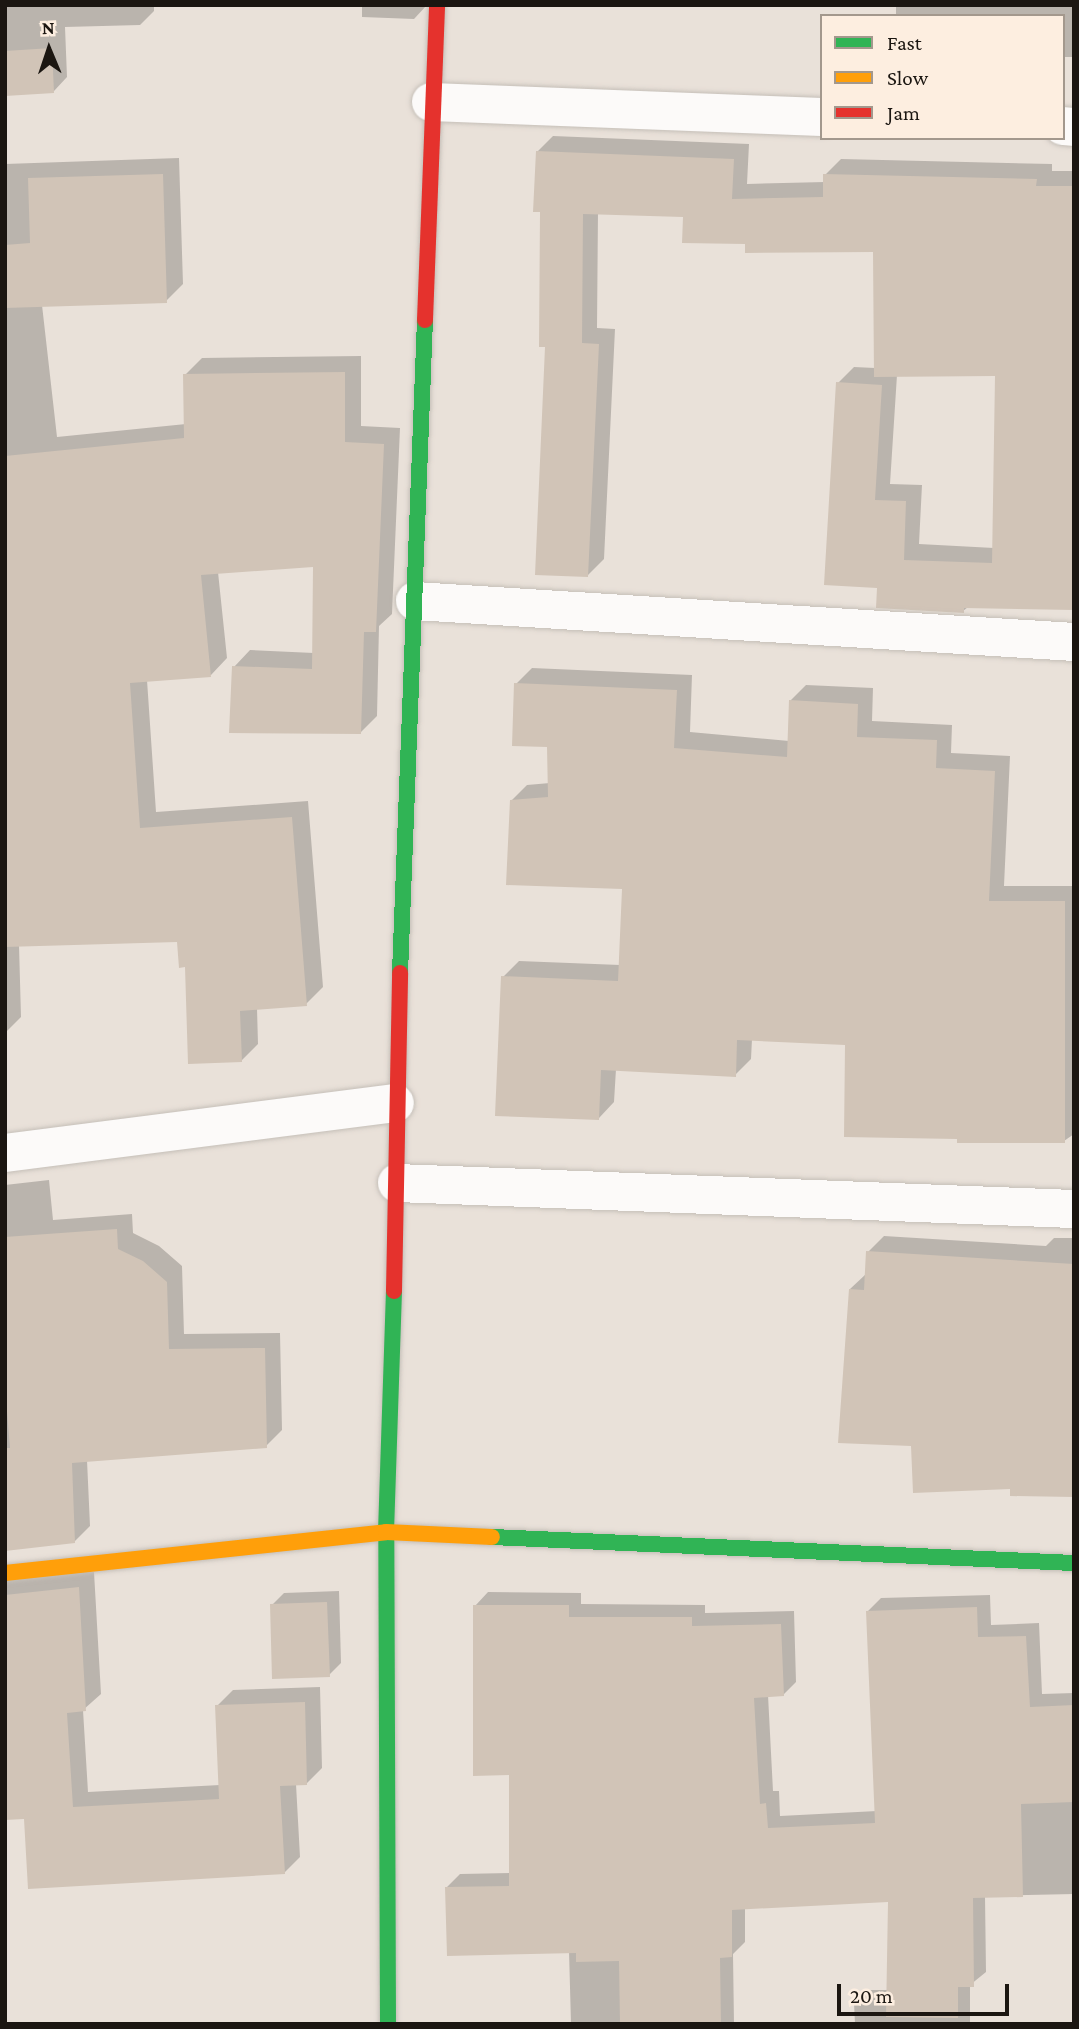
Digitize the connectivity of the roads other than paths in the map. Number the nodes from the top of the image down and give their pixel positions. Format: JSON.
{"nodes":[{"id":1,"x":437,"y":5,"type":"edge"},
{"id":2,"x":432,"y":102,"type":"junction"},
{"id":3,"x":820,"y":117,"type":"edge"},
{"id":4,"x":415,"y":601,"type":"junction"},
{"id":5,"x":1074,"y":642,"type":"edge"},
{"id":6,"x":395,"y":1103,"type":"junction"},
{"id":7,"x":5,"y":1153,"type":"edge"},
{"id":8,"x":397,"y":1183,"type":"junction"},
{"id":9,"x":1074,"y":1209,"type":"edge"},
{"id":10,"x":386,"y":1532,"type":"junction"},
{"id":11,"x":1074,"y":1563,"type":"edge"},
{"id":12,"x":5,"y":1573,"type":"edge"},
{"id":13,"x":388,"y":2024,"type":"edge"}],
"edges":[{"from":1,"to":2,"type":"street"},
{"from":2,"to":3,"type":"street"},
{"from":2,"to":4,"type":"street"},
{"from":4,"to":5,"type":"street"},
{"from":4,"to":6,"type":"street"},
{"from":6,"to":7,"type":"street"},
{"from":6,"to":8,"type":"street"},
{"from":8,"to":9,"type":"street"},
{"from":8,"to":10,"type":"street"},
{"from":10,"to":11,"type":"street"},
{"from":10,"to":12,"type":"street"},
{"from":10,"to":13,"type":"street"}]}
